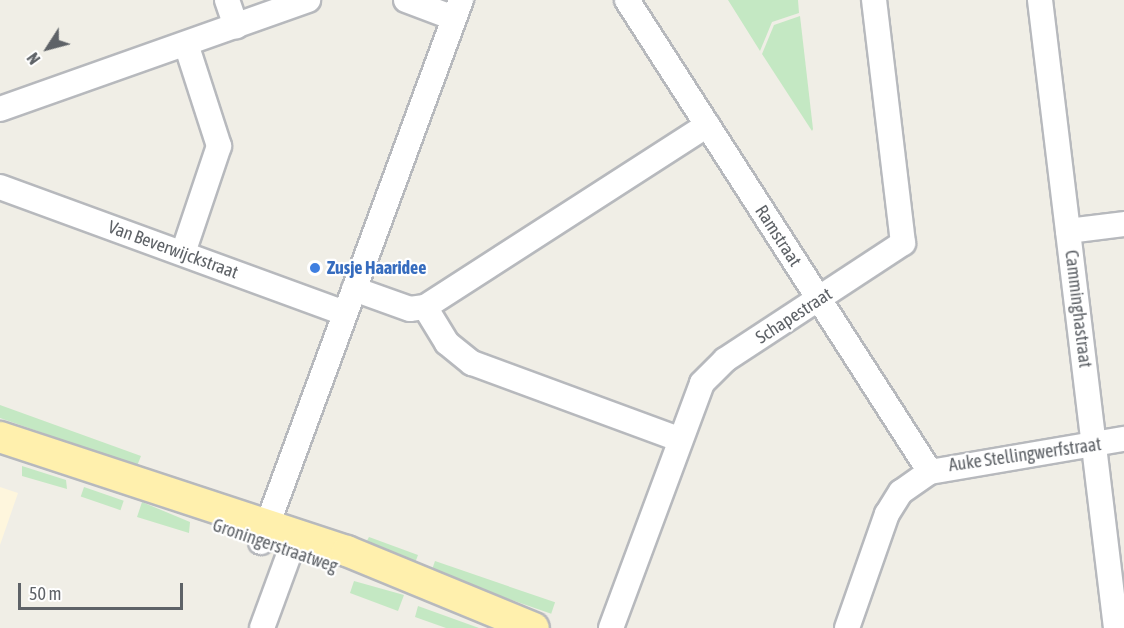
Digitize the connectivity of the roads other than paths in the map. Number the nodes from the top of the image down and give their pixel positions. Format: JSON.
{"nodes":[{"id":1,"x":227,"y":0,"type":"edge"},
{"id":2,"x":308,"y":0,"type":"edge"},
{"id":3,"x":406,"y":0,"type":"edge"},
{"id":4,"x":627,"y":0,"type":"edge"},
{"id":5,"x":874,"y":0,"type":"edge"},
{"id":6,"x":1040,"y":0,"type":"edge"},
{"id":7,"x":458,"y":9,"type":"edge"},
{"id":8,"x":236,"y":26,"type":"junction"},
{"id":9,"x":186,"y":44,"type":"junction"},
{"id":10,"x":0,"y":109,"type":"edge"},
{"id":11,"x":707,"y":125,"type":"junction"},
{"id":12,"x":0,"y":187,"type":"edge"},
{"id":13,"x":1124,"y":224,"type":"edge"},
{"id":14,"x":1068,"y":231,"type":"junction"},
{"id":15,"x":183,"y":253,"type":"junction"},
{"id":16,"x":354,"y":289,"type":"junction"},
{"id":17,"x":819,"y":300,"type":"junction"},
{"id":18,"x":425,"y":307,"type":"junction"},
{"id":19,"x":345,"y":313,"type":"junction"},
{"id":20,"x":0,"y":437,"type":"edge"},
{"id":21,"x":679,"y":439,"type":"junction"},
{"id":22,"x":1124,"y":440,"type":"edge"},
{"id":23,"x":1095,"y":446,"type":"junction"},
{"id":24,"x":930,"y":472,"type":"junction"},
{"id":25,"x":264,"y":532,"type":"junction"},
{"id":26,"x":294,"y":542,"type":"junction"},
{"id":27,"x":1115,"y":623,"type":"edge"},
{"id":28,"x":262,"y":628,"type":"edge"},
{"id":29,"x":534,"y":628,"type":"edge"},
{"id":30,"x":611,"y":628,"type":"edge"},
{"id":31,"x":847,"y":628,"type":"edge"}],
"edges":[{"from":1,"to":8,"type":"street"},
{"from":2,"to":8,"type":"street"},
{"from":3,"to":7,"type":"street"},
{"from":4,"to":11,"type":"street","name":"Ramstraat"},
{"from":5,"to":17,"type":"street","name":"Schapestraat"},
{"from":6,"to":14,"type":"street","name":"Camminghastraat"},
{"from":7,"to":16,"type":"street"},
{"from":8,"to":9,"type":"street"},
{"from":9,"to":10,"type":"street"},
{"from":9,"to":15,"type":"street"},
{"from":11,"to":17,"type":"street","name":"Ramstraat"},
{"from":11,"to":18,"type":"street"},
{"from":12,"to":15,"type":"street","name":"Van Beverwijckstraat"},
{"from":13,"to":14,"type":"street"},
{"from":14,"to":23,"type":"street","name":"Camminghastraat"},
{"from":15,"to":19,"type":"street","name":"Van Beverwijckstraat"},
{"from":16,"to":18,"type":"street"},
{"from":16,"to":19,"type":"street"},
{"from":17,"to":21,"type":"street","name":"Schapestraat"},
{"from":17,"to":24,"type":"street","name":"Ramstraat"},
{"from":18,"to":21,"type":"street"},
{"from":19,"to":25,"type":"street"},
{"from":20,"to":25,"type":"main road","name":"Groningerstraatweg"},
{"from":21,"to":30,"type":"street","name":"Schapestraat"},
{"from":22,"to":23,"type":"street","name":"Auke Stellingwerfstraat"},
{"from":23,"to":24,"type":"street","name":"Auke Stellingwerfstraat"},
{"from":23,"to":27,"type":"street","name":"Camminghastraat"},
{"from":24,"to":31,"type":"street","name":"Auke Stellingwerfstraat"},
{"from":25,"to":26,"type":"main road","name":"Groningerstraatweg"},
{"from":26,"to":28,"type":"street"},
{"from":26,"to":29,"type":"main road","name":"Groningerstraatweg"}]}
